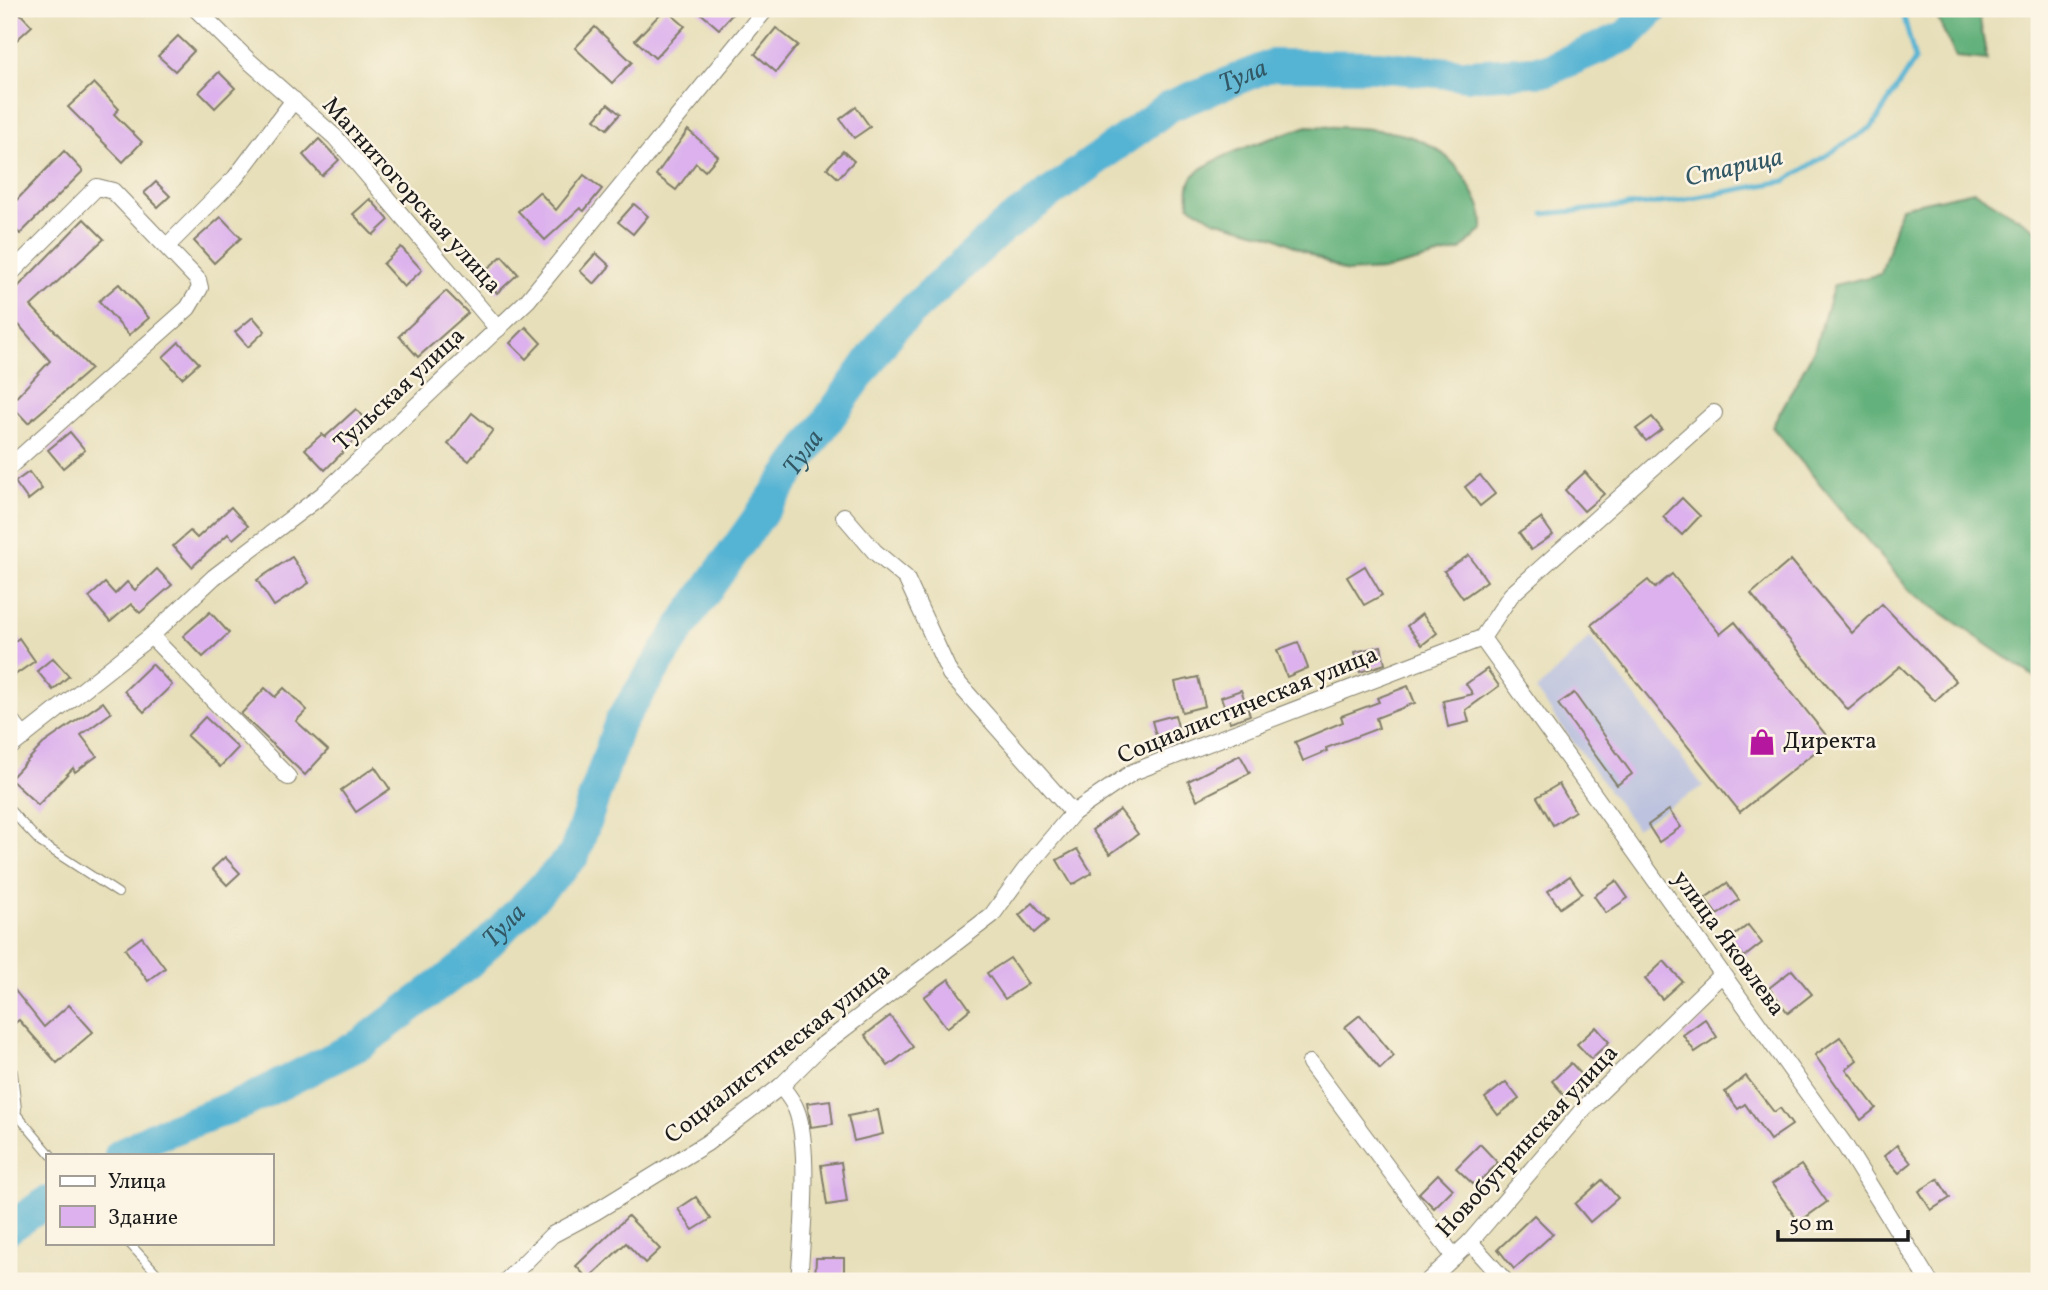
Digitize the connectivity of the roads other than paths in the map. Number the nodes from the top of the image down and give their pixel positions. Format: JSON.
{"nodes":[{"id":1,"x":196,"y":9,"type":"edge"},
{"id":2,"x":766,"y":9,"type":"edge"},
{"id":3,"x":294,"y":100,"type":"junction"},
{"id":4,"x":167,"y":246,"type":"junction"},
{"id":5,"x":9,"y":275,"type":"edge"},
{"id":6,"x":498,"y":328,"type":"junction"},
{"id":7,"x":1714,"y":413,"type":"dead end"},
{"id":8,"x":9,"y":467,"type":"edge"},
{"id":9,"x":844,"y":516,"type":"dead end"},
{"id":10,"x":151,"y":636,"type":"junction"},
{"id":11,"x":1482,"y":638,"type":"junction"},
{"id":12,"x":9,"y":718,"type":"edge"},
{"id":13,"x":24,"y":737,"type":"junction"},
{"id":14,"x":9,"y":748,"type":"edge"},
{"id":15,"x":288,"y":777,"type":"dead end"},
{"id":16,"x":9,"y":809,"type":"edge"},
{"id":17,"x":1073,"y":813,"type":"junction"},
{"id":18,"x":118,"y":893,"type":"dead end"},
{"id":19,"x":1721,"y":975,"type":"junction"},
{"id":20,"x":1310,"y":1063,"type":"dead end"},
{"id":21,"x":9,"y":1073,"type":"edge"},
{"id":22,"x":781,"y":1086,"type":"junction"},
{"id":23,"x":13,"y":1110,"type":"joint"},
{"id":24,"x":50,"y":1154,"type":"edge"},
{"id":25,"x":1470,"y":1242,"type":"junction"},
{"id":26,"x":130,"y":1244,"type":"edge"},
{"id":27,"x":1454,"y":1256,"type":"junction"},
{"id":28,"x":164,"y":1281,"type":"edge"},
{"id":29,"x":506,"y":1281,"type":"edge"},
{"id":30,"x":799,"y":1281,"type":"edge"},
{"id":31,"x":1429,"y":1281,"type":"edge"},
{"id":32,"x":1505,"y":1281,"type":"edge"},
{"id":33,"x":1929,"y":1281,"type":"edge"}],
"edges":[{"from":1,"to":3,"type":"street","name":"Магнитогорская улица"},
{"from":2,"to":6,"type":"street","name":"Тульская улица"},
{"from":3,"to":4,"type":"street"},
{"from":3,"to":6,"type":"street","name":"Магнитогорская улица"},
{"from":4,"to":5,"type":"street"},
{"from":4,"to":8,"type":"street"},
{"from":6,"to":10,"type":"street","name":"Тульская улица"},
{"from":7,"to":11,"type":"street"},
{"from":9,"to":17,"type":"street"},
{"from":10,"to":13,"type":"street","name":"Тульская улица"},
{"from":10,"to":15,"type":"street"},
{"from":11,"to":17,"type":"street","name":"Социалистическая улица"},
{"from":11,"to":19,"type":"street","name":"улица Яковлева"},
{"from":12,"to":13,"type":"street"},
{"from":13,"to":14,"type":"street","name":"Тульская улица"},
{"from":16,"to":18,"type":"lane"},
{"from":17,"to":22,"type":"street","name":"Социалистическая улица"},
{"from":19,"to":25,"type":"street","name":"Новобугринская улица"},
{"from":19,"to":33,"type":"street","name":"улица Яковлева"},
{"from":20,"to":27,"type":"street"},
{"from":21,"to":23,"type":"street"},
{"from":22,"to":29,"type":"street","name":"Социалистическая улица"},
{"from":22,"to":30,"type":"street"},
{"from":23,"to":24,"type":"lane"},
{"from":25,"to":27,"type":"street","name":"Новобугринская улица"},
{"from":25,"to":32,"type":"street"},
{"from":26,"to":28,"type":"lane"},
{"from":27,"to":31,"type":"street","name":"Новобугринская улица"}]}
